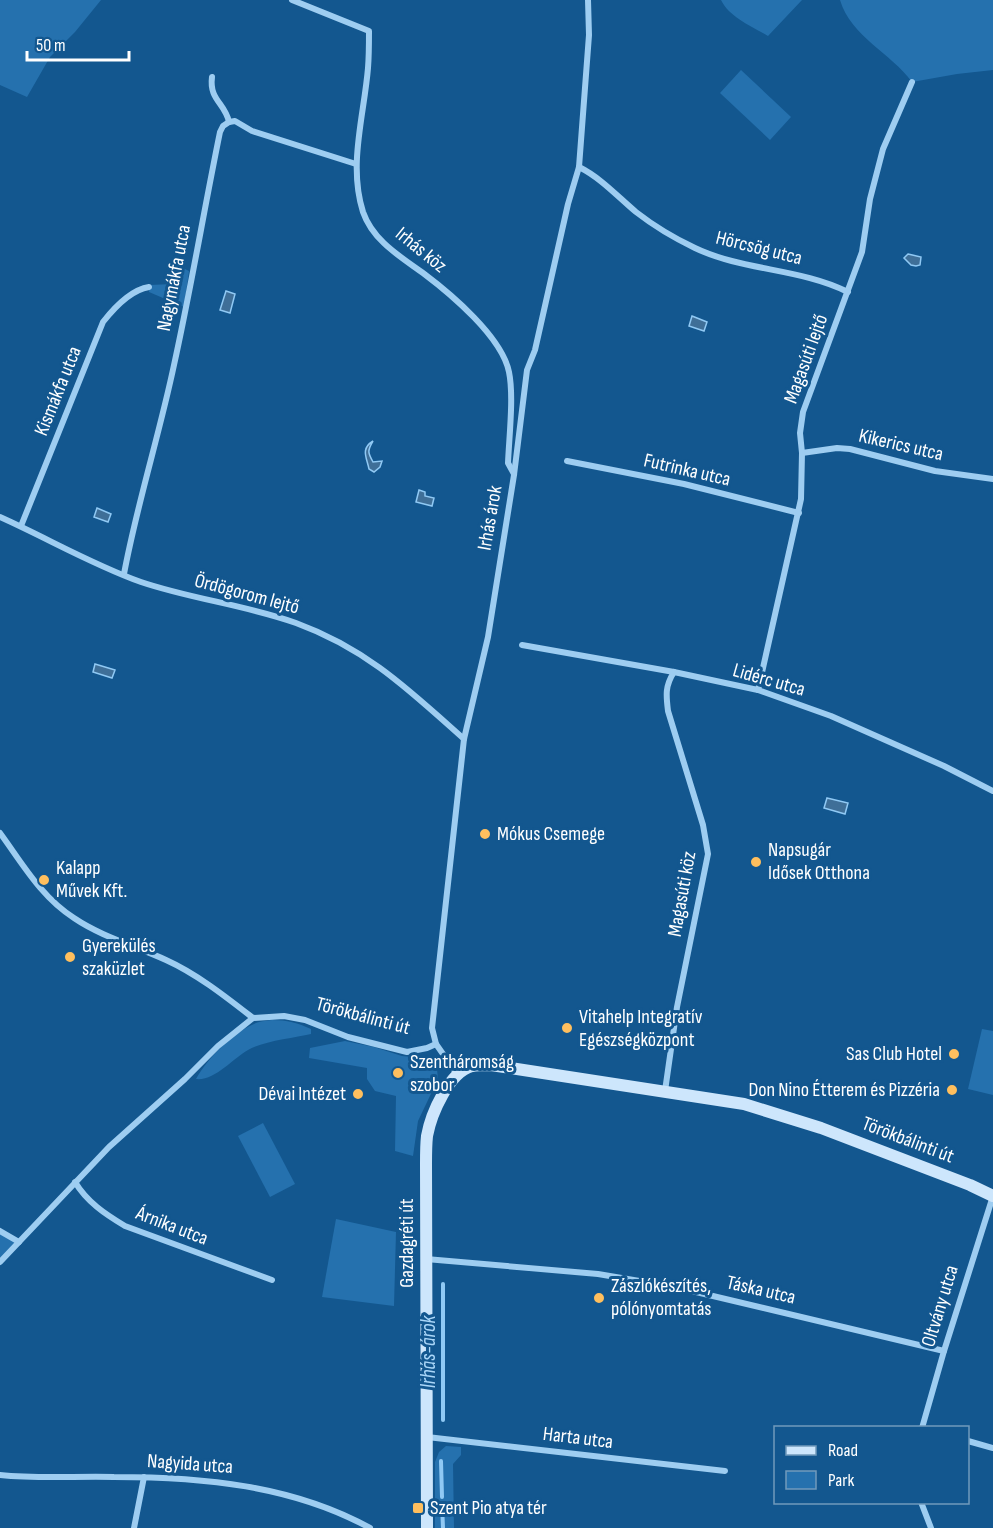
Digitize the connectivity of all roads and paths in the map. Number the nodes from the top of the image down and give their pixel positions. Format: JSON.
{"nodes":[{"id":1,"x":292,"y":0,"type":"edge"},
{"id":2,"x":588,"y":0,"type":"edge"},
{"id":3,"x":212,"y":77,"type":"dead end"},
{"id":4,"x":912,"y":82,"type":"dead end"},
{"id":5,"x":229,"y":122,"type":"junction"},
{"id":6,"x":356,"y":164,"type":"junction"},
{"id":7,"x":579,"y":167,"type":"junction"},
{"id":8,"x":149,"y":287,"type":"dead end"},
{"id":9,"x":848,"y":292,"type":"junction"},
{"id":10,"x":802,"y":453,"type":"junction"},
{"id":11,"x":567,"y":461,"type":"dead end"},
{"id":12,"x":514,"y":475,"type":"junction"},
{"id":13,"x":993,"y":479,"type":"edge"},
{"id":14,"x":799,"y":513,"type":"junction"},
{"id":15,"x":0,"y":517,"type":"edge"},
{"id":16,"x":21,"y":526,"type":"junction"},
{"id":17,"x":124,"y":574,"type":"junction"},
{"id":18,"x":522,"y":645,"type":"dead end"},
{"id":19,"x":674,"y":672,"type":"junction"},
{"id":20,"x":758,"y":690,"type":"junction"},
{"id":21,"x":464,"y":739,"type":"junction"},
{"id":22,"x":993,"y":791,"type":"edge"},
{"id":23,"x":0,"y":832,"type":"edge"},
{"id":24,"x":253,"y":1018,"type":"junction"},
{"id":25,"x":436,"y":1044,"type":"junction"},
{"id":26,"x":457,"y":1074,"type":"junction"},
{"id":27,"x":665,"y":1091,"type":"junction"},
{"id":28,"x":75,"y":1182,"type":"junction"},
{"id":29,"x":993,"y":1196,"type":"edge"},
{"id":30,"x":0,"y":1231,"type":"edge"},
{"id":31,"x":19,"y":1242,"type":"junction"},
{"id":32,"x":426,"y":1259,"type":"junction"},
{"id":33,"x":0,"y":1262,"type":"edge"},
{"id":34,"x":272,"y":1280,"type":"dead end"},
{"id":35,"x":944,"y":1351,"type":"junction"},
{"id":36,"x":923,"y":1426,"type":"edge"},
{"id":37,"x":427,"y":1437,"type":"junction"},
{"id":38,"x":969,"y":1441,"type":"edge"},
{"id":39,"x":993,"y":1448,"type":"edge"},
{"id":40,"x":725,"y":1471,"type":"dead end"},
{"id":41,"x":0,"y":1475,"type":"edge"},
{"id":42,"x":144,"y":1477,"type":"junction"},
{"id":43,"x":921,"y":1504,"type":"edge"},
{"id":44,"x":134,"y":1528,"type":"edge"},
{"id":45,"x":370,"y":1528,"type":"edge"},
{"id":46,"x":427,"y":1528,"type":"edge"},
{"id":47,"x":931,"y":1528,"type":"edge"}],
"edges":[{"from":1,"to":6,"type":"street","name":"Irhás köz"},
{"from":2,"to":7,"type":"street","name":"Irhás árok"},
{"from":3,"to":5,"type":"street"},
{"from":4,"to":9,"type":"street","name":"Magasúti lejtő"},
{"from":5,"to":6,"type":"street"},
{"from":5,"to":17,"type":"street","name":"Nagymákfa utca"},
{"from":6,"to":12,"type":"street","name":"Irhás köz"},
{"from":7,"to":9,"type":"street","name":"Hörcsög utca"},
{"from":7,"to":12,"type":"street","name":"Irhás árok"},
{"from":8,"to":16,"type":"street","name":"Kismákfa utca"},
{"from":9,"to":10,"type":"street","name":"Magasúti lejtő"},
{"from":10,"to":13,"type":"street","name":"Kikerics utca"},
{"from":10,"to":14,"type":"street","name":"Magasúti lejtő"},
{"from":11,"to":14,"type":"street","name":"Futrinka utca"},
{"from":12,"to":21,"type":"street","name":"Irhás árok"},
{"from":14,"to":20,"type":"street","name":"Magasúti lejtő"},
{"from":15,"to":16,"type":"street","name":"Ördögorom lejtő"},
{"from":16,"to":17,"type":"street","name":"Ördögorom lejtő"},
{"from":17,"to":21,"type":"street","name":"Ördögorom lejtő"},
{"from":18,"to":19,"type":"street","name":"Lidérc utca"},
{"from":19,"to":20,"type":"street","name":"Lidérc utca"},
{"from":19,"to":27,"type":"street","name":"Magasúti köz"},
{"from":20,"to":22,"type":"street","name":"Lidérc utca"},
{"from":21,"to":25,"type":"street","name":"Irhás árok"},
{"from":23,"to":24,"type":"street"},
{"from":24,"to":25,"type":"street","name":"Törökbálinti út"},
{"from":24,"to":28,"type":"street"},
{"from":25,"to":26,"type":"street"},
{"from":26,"to":27,"type":"street","name":"Törökbálinti út"},
{"from":26,"to":32,"type":"street","name":"Gazdagréti út"},
{"from":27,"to":29,"type":"street","name":"Törökbálinti út"},
{"from":28,"to":31,"type":"street"},
{"from":28,"to":34,"type":"street","name":"Árnika utca"},
{"from":29,"to":35,"type":"street","name":"Oltvány utca"},
{"from":30,"to":31,"type":"street"},
{"from":31,"to":33,"type":"street"},
{"from":32,"to":35,"type":"street","name":"Táska utca"},
{"from":32,"to":37,"type":"street","name":"Gazdagréti út"},
{"from":35,"to":36,"type":"street","name":"Oltvány utca"},
{"from":37,"to":40,"type":"street","name":"Harta utca"},
{"from":37,"to":46,"type":"street","name":"Gazdagréti út"},
{"from":38,"to":39,"type":"street"},
{"from":41,"to":42,"type":"street","name":"Nagyida utca"},
{"from":42,"to":44,"type":"street"},
{"from":42,"to":45,"type":"street","name":"Nagyida utca"},
{"from":43,"to":47,"type":"street"}]}
